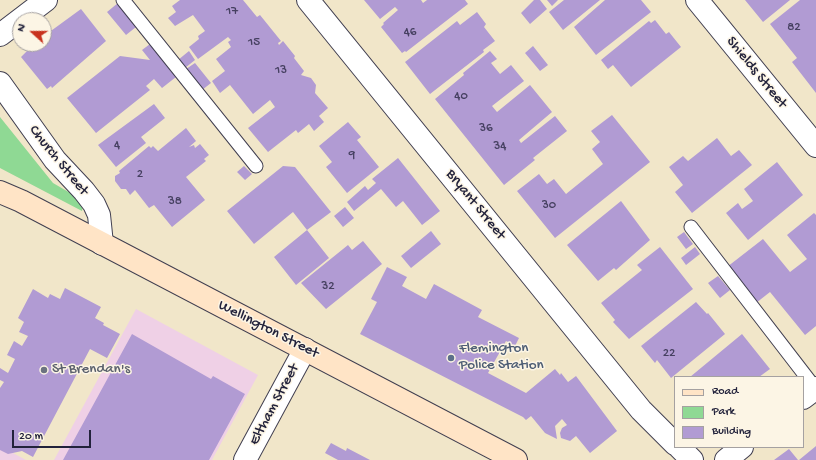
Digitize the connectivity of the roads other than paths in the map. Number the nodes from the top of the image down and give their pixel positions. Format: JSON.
{"nodes":[{"id":1,"x":46,"y":0,"type":"edge"},
{"id":2,"x":123,"y":0,"type":"edge"},
{"id":3,"x":308,"y":0,"type":"edge"},
{"id":4,"x":697,"y":0,"type":"edge"},
{"id":5,"x":0,"y":35,"type":"edge"},
{"id":6,"x":0,"y":83,"type":"edge"},
{"id":7,"x":816,"y":146,"type":"edge"},
{"id":8,"x":256,"y":166,"type":"dead end"},
{"id":9,"x":0,"y":188,"type":"edge"},
{"id":10,"x":0,"y":192,"type":"edge"},
{"id":11,"x":21,"y":201,"type":"junction"},
{"id":12,"x":691,"y":227,"type":"dead end"},
{"id":13,"x":102,"y":244,"type":"junction"},
{"id":14,"x":305,"y":349,"type":"junction"},
{"id":15,"x":800,"y":376,"type":"edge"},
{"id":16,"x":804,"y":381,"type":"edge"},
{"id":17,"x":811,"y":391,"type":"edge"},
{"id":18,"x":641,"y":410,"type":"junction"},
{"id":19,"x":674,"y":443,"type":"edge"},
{"id":20,"x":679,"y":448,"type":"edge"},
{"id":21,"x":741,"y":448,"type":"edge"},
{"id":22,"x":245,"y":460,"type":"edge"},
{"id":23,"x":516,"y":460,"type":"edge"},
{"id":24,"x":670,"y":460,"type":"edge"},
{"id":25,"x":692,"y":460,"type":"edge"},
{"id":26,"x":726,"y":460,"type":"edge"}],
"edges":[{"from":1,"to":5,"type":"street"},
{"from":2,"to":8,"type":"lane"},
{"from":3,"to":18,"type":"street","name":"Bryant Street"},
{"from":4,"to":7,"type":"street","name":"Shields Street"},
{"from":6,"to":13,"type":"street","name":"Church Street"},
{"from":9,"to":11,"type":"street","name":"Wellington Street"},
{"from":10,"to":11,"type":"street","name":"Wellington Street"},
{"from":11,"to":13,"type":"street","name":"Wellington Street"},
{"from":12,"to":15,"type":"lane"},
{"from":13,"to":14,"type":"street","name":"Wellington Street"},
{"from":14,"to":22,"type":"street","name":"Eltham Street"},
{"from":14,"to":23,"type":"street","name":"Wellington Street"},
{"from":16,"to":17,"type":"lane"},
{"from":18,"to":19,"type":"street","name":"Bryant Street"},
{"from":18,"to":24,"type":"street","name":"Bryant Street"},
{"from":20,"to":25,"type":"street"},
{"from":21,"to":26,"type":"street"}]}
